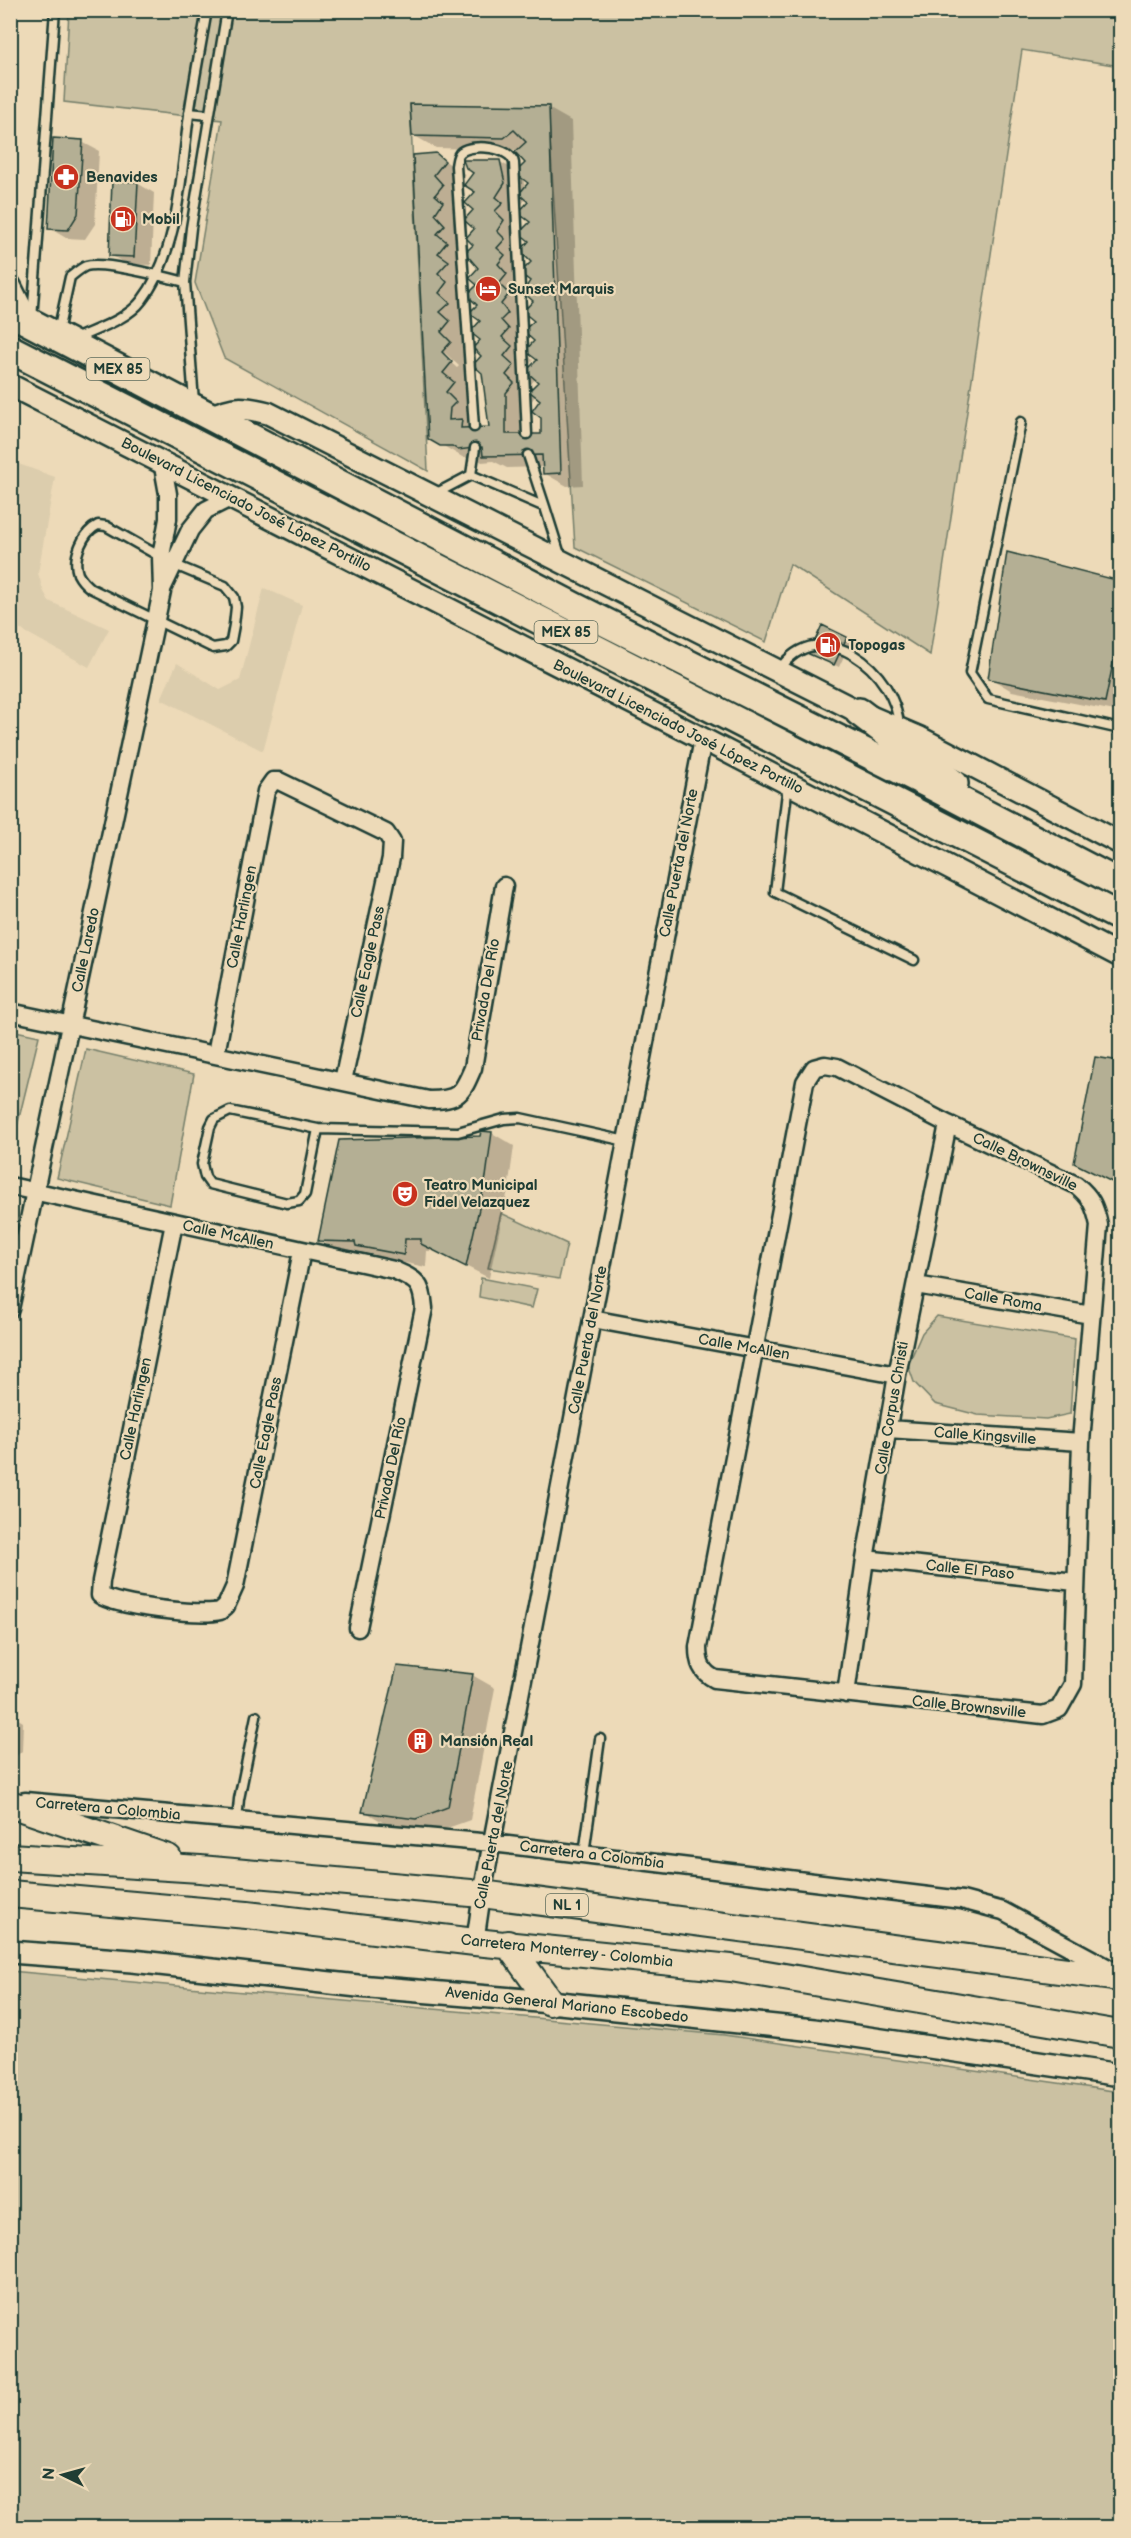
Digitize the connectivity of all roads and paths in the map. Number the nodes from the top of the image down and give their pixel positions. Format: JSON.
{"nodes":[{"id":1,"x":55,"y":10,"type":"edge"},
{"id":2,"x":207,"y":10,"type":"edge"},
{"id":3,"x":227,"y":10,"type":"edge"},
{"id":4,"x":189,"y":113,"type":"junction"},
{"id":5,"x":209,"y":115,"type":"junction"},
{"id":6,"x":158,"y":275,"type":"junction"},
{"id":7,"x":185,"y":282,"type":"junction"},
{"id":8,"x":10,"y":286,"type":"edge"},
{"id":9,"x":23,"y":318,"type":"edge"},
{"id":10,"x":62,"y":340,"type":"junction"},
{"id":11,"x":10,"y":349,"type":"edge"},
{"id":12,"x":10,"y":385,"type":"edge"},
{"id":13,"x":202,"y":413,"type":"junction"},
{"id":14,"x":1021,"y":422,"type":"dead end"},
{"id":15,"x":474,"y":427,"type":"dead end"},
{"id":16,"x":526,"y":434,"type":"dead end"},
{"id":17,"x":475,"y":448,"type":"dead end"},
{"id":18,"x":528,"y":455,"type":"dead end"},
{"id":19,"x":162,"y":461,"type":"junction"},
{"id":20,"x":471,"y":476,"type":"junction"},
{"id":21,"x":433,"y":495,"type":"junction"},
{"id":22,"x":230,"y":498,"type":"junction"},
{"id":23,"x":544,"y":507,"type":"junction"},
{"id":24,"x":168,"y":560,"type":"junction"},
{"id":25,"x":562,"y":561,"type":"junction"},
{"id":26,"x":155,"y":619,"type":"junction"},
{"id":27,"x":779,"y":670,"type":"junction"},
{"id":28,"x":859,"y":712,"type":"junction"},
{"id":29,"x":1120,"y":729,"type":"edge"},
{"id":30,"x":900,"y":730,"type":"junction"},
{"id":31,"x":703,"y":739,"type":"junction"},
{"id":32,"x":273,"y":781,"type":"joint"},
{"id":33,"x":788,"y":784,"type":"junction"},
{"id":34,"x":1004,"y":824,"type":"junction"},
{"id":35,"x":1120,"y":843,"type":"edge"},
{"id":36,"x":1120,"y":885,"type":"edge"},
{"id":37,"x":504,"y":886,"type":"dead end"},
{"id":38,"x":1120,"y":917,"type":"edge"},
{"id":39,"x":1120,"y":956,"type":"edge"},
{"id":40,"x":914,"y":960,"type":"dead end"},
{"id":41,"x":10,"y":1012,"type":"edge"},
{"id":42,"x":70,"y":1025,"type":"junction"},
{"id":43,"x":216,"y":1054,"type":"junction"},
{"id":44,"x":343,"y":1081,"type":"junction"},
{"id":45,"x":948,"y":1124,"type":"junction"},
{"id":46,"x":318,"y":1129,"type":"junction"},
{"id":47,"x":626,"y":1141,"type":"junction"},
{"id":48,"x":10,"y":1186,"type":"edge"},
{"id":49,"x":35,"y":1191,"type":"junction"},
{"id":50,"x":174,"y":1223,"type":"junction"},
{"id":51,"x":302,"y":1251,"type":"junction"},
{"id":52,"x":916,"y":1285,"type":"junction"},
{"id":53,"x":424,"y":1308,"type":"joint"},
{"id":54,"x":10,"y":1310,"type":"edge"},
{"id":55,"x":1091,"y":1315,"type":"junction"},
{"id":56,"x":592,"y":1319,"type":"junction"},
{"id":57,"x":756,"y":1349,"type":"junction"},
{"id":58,"x":897,"y":1375,"type":"junction"},
{"id":59,"x":888,"y":1429,"type":"junction"},
{"id":60,"x":1081,"y":1442,"type":"junction"},
{"id":61,"x":865,"y":1559,"type":"junction"},
{"id":62,"x":1075,"y":1582,"type":"junction"},
{"id":63,"x":220,"y":1611,"type":"joint"},
{"id":64,"x":358,"y":1628,"type":"dead end"},
{"id":65,"x":846,"y":1694,"type":"junction"},
{"id":66,"x":256,"y":1716,"type":"dead end"},
{"id":67,"x":600,"y":1739,"type":"dead end"},
{"id":68,"x":10,"y":1800,"type":"edge"},
{"id":69,"x":10,"y":1804,"type":"edge"},
{"id":70,"x":237,"y":1821,"type":"junction"},
{"id":71,"x":492,"y":1843,"type":"junction"},
{"id":72,"x":584,"y":1854,"type":"junction"},
{"id":73,"x":10,"y":1857,"type":"edge"},
{"id":74,"x":200,"y":1869,"type":"junction"},
{"id":75,"x":10,"y":1894,"type":"edge"},
{"id":76,"x":482,"y":1894,"type":"junction"},
{"id":77,"x":475,"y":1942,"type":"junction"},
{"id":78,"x":508,"y":1944,"type":"junction"},
{"id":79,"x":10,"y":1952,"type":"edge"},
{"id":80,"x":1120,"y":1974,"type":"edge"},
{"id":81,"x":1120,"y":1978,"type":"edge"},
{"id":82,"x":550,"y":2002,"type":"junction"},
{"id":83,"x":1120,"y":2034,"type":"edge"},
{"id":84,"x":1120,"y":2075,"type":"edge"}],
"edges":[{"from":1,"to":9,"type":"lane"},
{"from":2,"to":4,"type":"lane"},
{"from":3,"to":5,"type":"lane"},
{"from":4,"to":5,"type":"lane"},
{"from":4,"to":6,"type":"lane"},
{"from":5,"to":7,"type":"lane"},
{"from":6,"to":7,"type":"lane"},
{"from":6,"to":10,"type":"lane"},
{"from":6,"to":10,"type":"lane"},
{"from":7,"to":13,"type":"lane"},
{"from":8,"to":9,"type":"street"},
{"from":9,"to":10,"type":"highway","number":"MEX 85"},
{"from":10,"to":13,"type":"highway","number":"MEX 85"},
{"from":11,"to":38,"type":"highway","name":"Boulevard Licenciado José López Portillo","number":"MEX 85"},
{"from":12,"to":19,"type":"street","name":"Boulevard Licenciado José López Portillo"},
{"from":13,"to":21,"type":"street"},
{"from":13,"to":34,"type":"highway","number":"MEX 85"},
{"from":14,"to":29,"type":"lane"},
{"from":15,"to":16,"type":"lane"},
{"from":17,"to":20,"type":"lane"},
{"from":18,"to":23,"type":"lane"},
{"from":19,"to":22,"type":"street","name":"Boulevard Licenciado José López Portillo"},
{"from":19,"to":24,"type":"street","name":"Calle Laredo"},
{"from":20,"to":21,"type":"lane"},
{"from":20,"to":23,"type":"lane"},
{"from":21,"to":25,"type":"street"},
{"from":22,"to":24,"type":"street","name":"Calle Laredo"},
{"from":22,"to":31,"type":"street","name":"Boulevard Licenciado José López Portillo"},
{"from":23,"to":25,"type":"lane"},
{"from":24,"to":26,"type":"street","name":"Calle Laredo"},
{"from":24,"to":26,"type":"lane"},
{"from":24,"to":26,"type":"lane"},
{"from":25,"to":27,"type":"street"},
{"from":26,"to":42,"type":"street","name":"Calle Laredo"},
{"from":27,"to":28,"type":"street"},
{"from":27,"to":30,"type":"lane"},
{"from":28,"to":30,"type":"street"},
{"from":28,"to":34,"type":"highway"},
{"from":30,"to":35,"type":"street"},
{"from":31,"to":33,"type":"street","name":"Boulevard Licenciado José López Portillo"},
{"from":31,"to":47,"type":"street","name":"Calle Puerta del Norte"},
{"from":32,"to":43,"type":"street","name":"Calle Harlingen"},
{"from":32,"to":44,"type":"street","name":"Calle Eagle Pass"},
{"from":33,"to":39,"type":"street","name":"Boulevard Licenciado José López Portillo"},
{"from":33,"to":40,"type":"lane"},
{"from":34,"to":36,"type":"highway","number":"MEX 85"},
{"from":37,"to":44,"type":"street","name":"Privada Del Río"},
{"from":41,"to":42,"type":"street"},
{"from":42,"to":43,"type":"street"},
{"from":42,"to":49,"type":"street","name":"Calle Laredo"},
{"from":43,"to":44,"type":"street"},
{"from":45,"to":52,"type":"street","name":"Calle Corpus Christi"},
{"from":45,"to":55,"type":"street","name":"Calle Brownsville"},
{"from":45,"to":57,"type":"street","name":"Calle Brownsville"},
{"from":46,"to":46,"type":"lane"},
{"from":46,"to":47,"type":"lane"},
{"from":47,"to":56,"type":"street","name":"Calle Puerta del Norte"},
{"from":48,"to":49,"type":"street","name":"Calle McAllen"},
{"from":49,"to":50,"type":"street","name":"Calle McAllen"},
{"from":49,"to":54,"type":"street","name":"Calle Laredo"},
{"from":50,"to":51,"type":"street","name":"Calle McAllen"},
{"from":50,"to":63,"type":"street","name":"Calle Harlingen"},
{"from":51,"to":53,"type":"street","name":"Calle McAllen"},
{"from":51,"to":63,"type":"street","name":"Calle Eagle Pass"},
{"from":52,"to":55,"type":"street","name":"Calle Roma"},
{"from":52,"to":58,"type":"street","name":"Calle Corpus Christi"},
{"from":53,"to":64,"type":"street","name":"Privada Del Río"},
{"from":55,"to":60,"type":"street","name":"Calle Brownsville"},
{"from":56,"to":57,"type":"street","name":"Calle McAllen"},
{"from":56,"to":71,"type":"street","name":"Calle Puerta del Norte"},
{"from":57,"to":58,"type":"street","name":"Calle McAllen"},
{"from":57,"to":65,"type":"street","name":"Calle Brownsville"},
{"from":58,"to":59,"type":"street","name":"Calle Corpus Christi"},
{"from":59,"to":60,"type":"street","name":"Calle Kingsville"},
{"from":59,"to":61,"type":"street","name":"Calle Corpus Christi"},
{"from":60,"to":62,"type":"street","name":"Calle Brownsville"},
{"from":61,"to":62,"type":"street","name":"Calle El Paso"},
{"from":61,"to":65,"type":"street","name":"Calle Corpus Christi"},
{"from":62,"to":65,"type":"street","name":"Calle Brownsville"},
{"from":66,"to":70,"type":"lane"},
{"from":67,"to":72,"type":"lane"},
{"from":68,"to":70,"type":"street","name":"Carretera a Colombia"},
{"from":69,"to":74,"type":"main road"},
{"from":70,"to":71,"type":"street","name":"Carretera a Colombia"},
{"from":71,"to":72,"type":"street","name":"Carretera a Colombia"},
{"from":71,"to":76,"type":"street","name":"Calle Puerta del Norte"},
{"from":72,"to":80,"type":"street","name":"Carretera a Colombia"},
{"from":73,"to":74,"type":"main road","number":"NL 1"},
{"from":74,"to":76,"type":"main road","number":"NL 1"},
{"from":75,"to":77,"type":"main road","name":"Carretera Monterrey - Colombia"},
{"from":76,"to":77,"type":"street","name":"Calle Puerta del Norte"},
{"from":76,"to":81,"type":"main road","number":"NL 1"},
{"from":77,"to":78,"type":"main road","name":"Carretera Monterrey - Colombia"},
{"from":78,"to":82,"type":"main road"},
{"from":78,"to":83,"type":"main road","name":"Carretera Monterrey - Colombia"},
{"from":79,"to":82,"type":"street","name":"Avenida General Mariano Escobedo"},
{"from":82,"to":84,"type":"street","name":"Avenida General Mariano Escobedo"}]}
